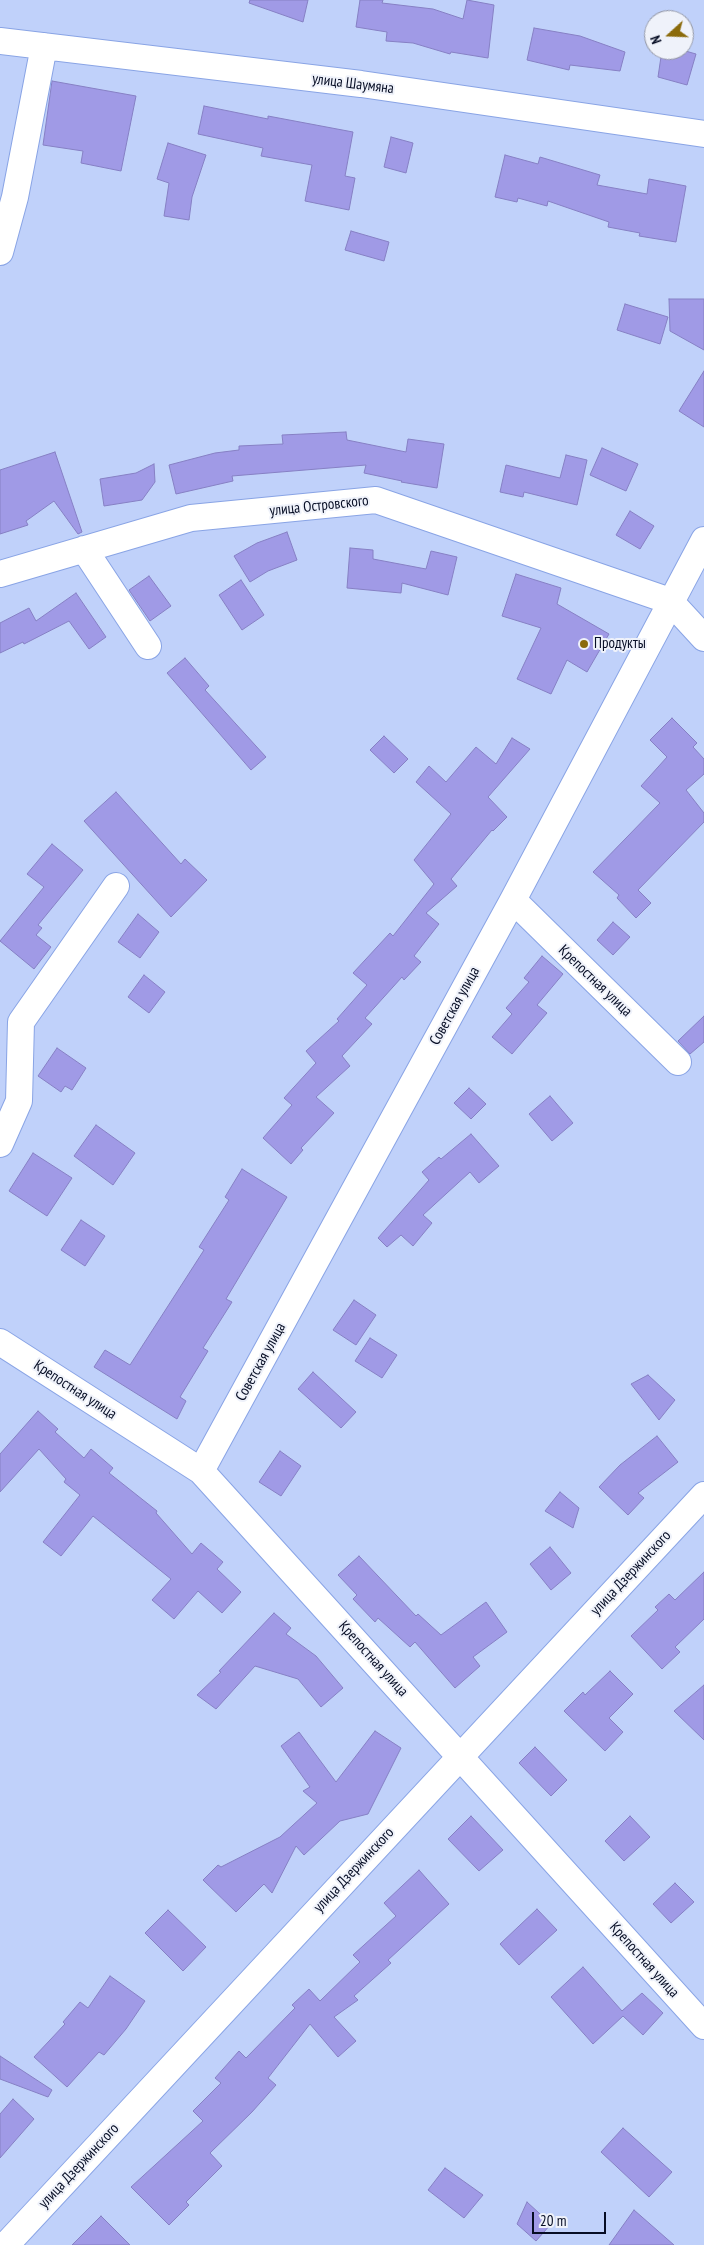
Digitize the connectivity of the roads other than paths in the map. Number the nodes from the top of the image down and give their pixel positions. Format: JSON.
{"nodes":[{"id":1,"x":0,"y":41,"type":"edge"},
{"id":2,"x":44,"y":46,"type":"junction"},
{"id":3,"x":704,"y":134,"type":"edge"},
{"id":4,"x":0,"y":252,"type":"edge"},
{"id":5,"x":704,"y":540,"type":"edge"},
{"id":6,"x":84,"y":549,"type":"junction"},
{"id":7,"x":0,"y":574,"type":"edge"},
{"id":8,"x":670,"y":601,"type":"junction"},
{"id":9,"x":704,"y":638,"type":"edge"},
{"id":10,"x":148,"y":646,"type":"dead end"},
{"id":11,"x":116,"y":886,"type":"dead end"},
{"id":12,"x":512,"y":900,"type":"junction"},
{"id":13,"x":678,"y":1062,"type":"dead end"},
{"id":14,"x":0,"y":1144,"type":"edge"},
{"id":15,"x":0,"y":1342,"type":"edge"},
{"id":16,"x":202,"y":1471,"type":"junction"},
{"id":17,"x":704,"y":1495,"type":"edge"},
{"id":18,"x":460,"y":1756,"type":"junction"},
{"id":19,"x":704,"y":2026,"type":"edge"},
{"id":20,"x":6,"y":2245,"type":"edge"}],
"edges":[{"from":1,"to":2,"type":"street","name":"улица Шаумяна"},
{"from":2,"to":3,"type":"street","name":"улица Шаумяна"},
{"from":2,"to":4,"type":"street"},
{"from":5,"to":8,"type":"street","name":"Советская улица"},
{"from":6,"to":7,"type":"street","name":"улица Островского"},
{"from":6,"to":8,"type":"street","name":"улица Островского"},
{"from":6,"to":10,"type":"street"},
{"from":8,"to":9,"type":"street","name":"улица Островского"},
{"from":8,"to":12,"type":"street","name":"Советская улица"},
{"from":11,"to":14,"type":"street"},
{"from":12,"to":13,"type":"street","name":"Крепостная улица"},
{"from":12,"to":16,"type":"street","name":"Советская улица"},
{"from":15,"to":16,"type":"street","name":"Крепостная улица"},
{"from":16,"to":18,"type":"street","name":"Крепостная улица"},
{"from":17,"to":18,"type":"street","name":"улица Дзержинского"},
{"from":18,"to":19,"type":"street","name":"Крепостная улица"},
{"from":18,"to":20,"type":"street","name":"улица Дзержинского"}]}
